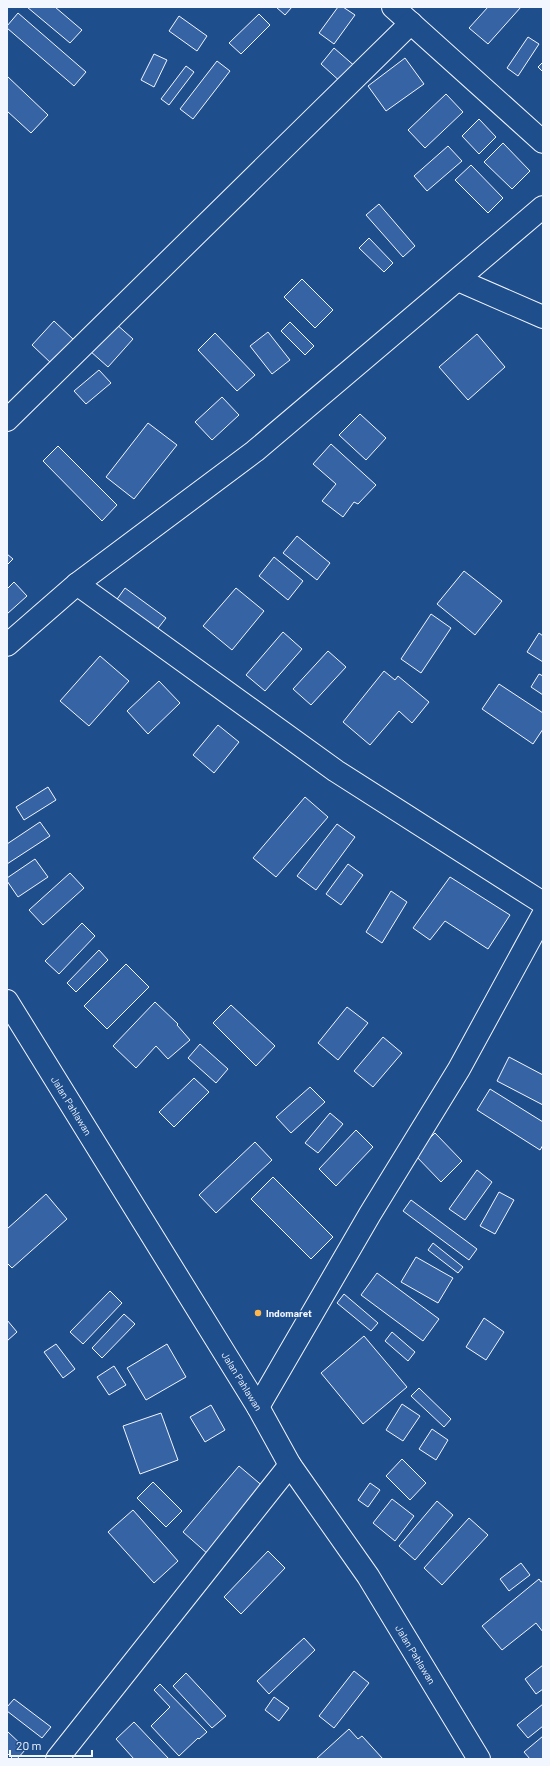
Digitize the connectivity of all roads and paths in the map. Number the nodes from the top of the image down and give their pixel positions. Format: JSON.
{"nodes":[{"id":1,"x":393,"y":7,"type":"edge"},
{"id":2,"x":411,"y":23,"type":"junction"},
{"id":3,"x":543,"y":142,"type":"edge"},
{"id":4,"x":543,"y":207,"type":"edge"},
{"id":5,"x":458,"y":280,"type":"junction"},
{"id":6,"x":543,"y":317,"type":"edge"},
{"id":7,"x":7,"y":420,"type":"edge"},
{"id":8,"x":77,"y":584,"type":"junction"},
{"id":9,"x":7,"y":645,"type":"edge"},
{"id":10,"x":543,"y":903,"type":"edge"},
{"id":11,"x":543,"y":915,"type":"edge"},
{"id":12,"x":7,"y":1001,"type":"edge"},
{"id":13,"x":258,"y":1407,"type":"junction"},
{"id":14,"x":290,"y":1465,"type":"junction"},
{"id":15,"x":57,"y":1759,"type":"edge"},
{"id":16,"x":479,"y":1759,"type":"edge"}],
"edges":[{"from":1,"to":2,"type":"main road"},
{"from":2,"to":3,"type":"main road"},
{"from":2,"to":7,"type":"main road"},
{"from":4,"to":5,"type":"main road"},
{"from":5,"to":6,"type":"main road"},
{"from":5,"to":8,"type":"main road"},
{"from":8,"to":9,"type":"main road"},
{"from":8,"to":10,"type":"main road"},
{"from":11,"to":13,"type":"main road"},
{"from":12,"to":13,"type":"main road","name":"Jalan Pahlawan"},
{"from":13,"to":14,"type":"main road","name":"Jalan Pahlawan"},
{"from":14,"to":15,"type":"main road"},
{"from":14,"to":16,"type":"main road","name":"Jalan Pahlawan"}]}
